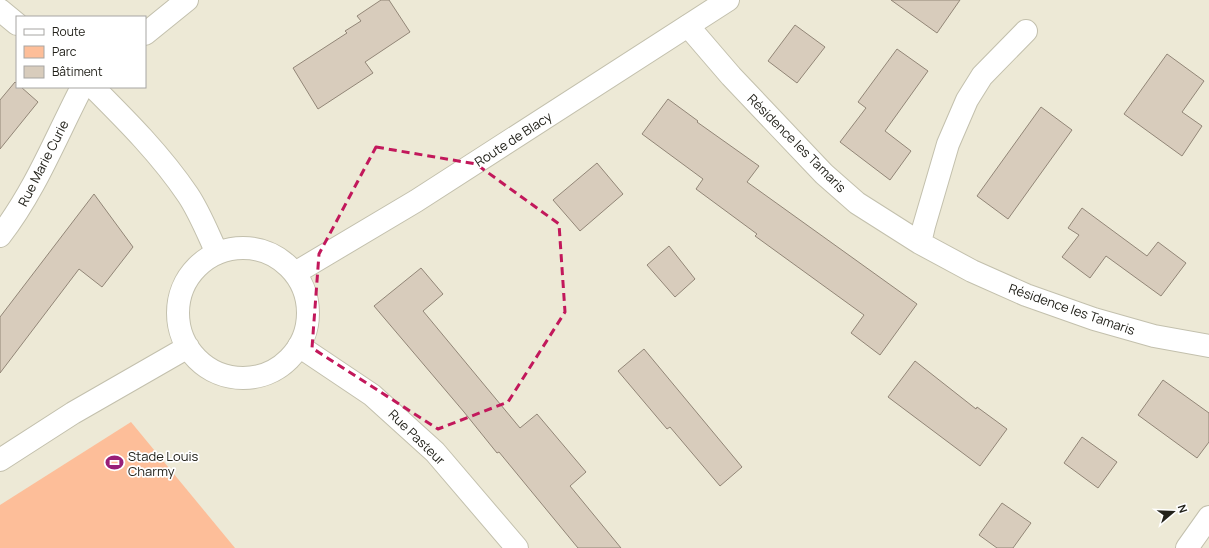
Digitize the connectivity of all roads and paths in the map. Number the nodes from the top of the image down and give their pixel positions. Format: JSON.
{"nodes":[{"id":1,"x":187,"y":0,"type":"edge"},
{"id":2,"x":728,"y":0,"type":"edge"},
{"id":3,"x":0,"y":10,"type":"edge"},
{"id":4,"x":16,"y":23,"type":"edge"},
{"id":5,"x":688,"y":26,"type":"junction"},
{"id":6,"x":1026,"y":31,"type":"dead end"},
{"id":7,"x":146,"y":33,"type":"edge"},
{"id":8,"x":81,"y":88,"type":"edge"},
{"id":9,"x":94,"y":88,"type":"edge"},
{"id":10,"x":0,"y":236,"type":"edge"},
{"id":11,"x":920,"y":243,"type":"junction"},
{"id":12,"x":217,"y":253,"type":"junction"},
{"id":13,"x":295,"y":273,"type":"junction"},
{"id":14,"x":299,"y":346,"type":"junction"},
{"id":15,"x":1209,"y":346,"type":"edge"},
{"id":16,"x":188,"y":347,"type":"junction"},
{"id":17,"x":0,"y":460,"type":"edge"},
{"id":18,"x":1209,"y":517,"type":"edge"},
{"id":19,"x":517,"y":548,"type":"edge"},
{"id":20,"x":1187,"y":548,"type":"edge"}],
"edges":[{"from":1,"to":7,"type":"street"},
{"from":2,"to":5,"type":"street","name":"Route de Blacy"},
{"from":3,"to":4,"type":"street"},
{"from":5,"to":11,"type":"street","name":"Résidence les Tamaris"},
{"from":5,"to":13,"type":"street","name":"Route de Blacy"},
{"from":6,"to":11,"type":"street"},
{"from":8,"to":10,"type":"street","name":"Rue Marie Curie"},
{"from":9,"to":12,"type":"street"},
{"from":11,"to":15,"type":"street","name":"Résidence les Tamaris"},
{"from":12,"to":13,"type":"street"},
{"from":12,"to":16,"type":"street"},
{"from":13,"to":14,"type":"street"},
{"from":14,"to":16,"type":"street"},
{"from":14,"to":19,"type":"street","name":"Rue Pasteur"},
{"from":16,"to":17,"type":"street"},
{"from":18,"to":20,"type":"street"}]}
